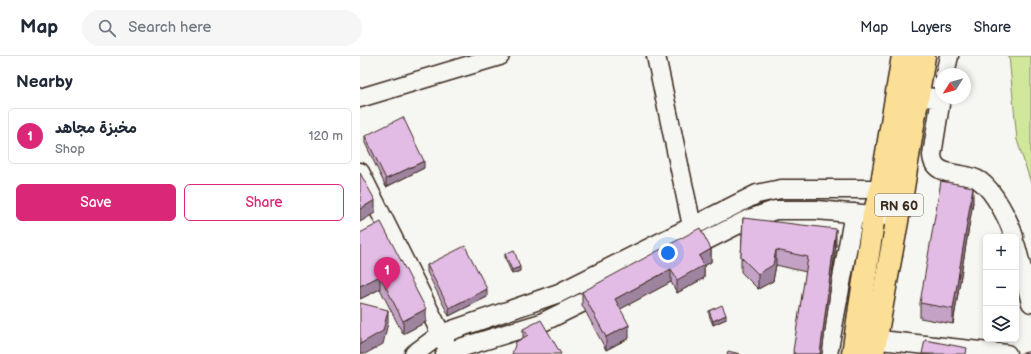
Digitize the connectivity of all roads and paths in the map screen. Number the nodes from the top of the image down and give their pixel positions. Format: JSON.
{"nodes":[{"id":1,"x":500,"y":56,"type":"edge"},
{"id":2,"x":656,"y":56,"type":"edge"},
{"id":3,"x":903,"y":56,"type":"edge"},
{"id":4,"x":924,"y":56,"type":"edge"},
{"id":5,"x":949,"y":56,"type":"edge"},
{"id":6,"x":946,"y":68,"type":"edge"},
{"id":7,"x":918,"y":97,"type":"junction"},
{"id":8,"x":360,"y":98,"type":"edge"},
{"id":9,"x":935,"y":98,"type":"edge"},
{"id":10,"x":940,"y":104,"type":"edge"},
{"id":11,"x":360,"y":172,"type":"edge"},
{"id":12,"x":881,"y":189,"type":"junction"},
{"id":13,"x":902,"y":194,"type":"junction"},
{"id":14,"x":864,"y":214,"type":"junction"},
{"id":15,"x":897,"y":217,"type":"junction"},
{"id":16,"x":692,"y":226,"type":"junction"},
{"id":17,"x":1013,"y":234,"type":"edge"},
{"id":18,"x":1019,"y":257,"type":"edge"},
{"id":19,"x":668,"y":260,"type":"edge"},
{"id":20,"x":621,"y":284,"type":"edge"},
{"id":21,"x":1031,"y":303,"type":"edge"},
{"id":22,"x":441,"y":334,"type":"junction"},
{"id":23,"x":864,"y":346,"type":"edge"},
{"id":24,"x":448,"y":353,"type":"edge"},
{"id":25,"x":414,"y":354,"type":"edge"},
{"id":26,"x":828,"y":354,"type":"edge"},
{"id":27,"x":1007,"y":354,"type":"edge"}],
"edges":[{"from":1,"to":8,"type":"street"},
{"from":2,"to":16,"type":"street"},
{"from":3,"to":12,"type":"main road","number":"RN 60"},
{"from":4,"to":7,"type":"main road","number":"RN 60"},
{"from":5,"to":6,"type":"street"},
{"from":7,"to":9,"type":"street"},
{"from":7,"to":13,"type":"main road","number":"RN 60"},
{"from":10,"to":17,"type":"street"},
{"from":11,"to":22,"type":"street"},
{"from":12,"to":13,"type":"street"},
{"from":12,"to":14,"type":"main road","number":"RN 60"},
{"from":12,"to":16,"type":"street"},
{"from":13,"to":15,"type":"main road","number":"RN 60"},
{"from":14,"to":15,"type":"street"},
{"from":14,"to":19,"type":"street"},
{"from":14,"to":23,"type":"main road","number":"RN 60"},
{"from":14,"to":26,"type":"street"},
{"from":15,"to":23,"type":"main road","number":"RN 60"},
{"from":16,"to":22,"type":"street"},
{"from":18,"to":21,"type":"street"},
{"from":20,"to":24,"type":"street"},
{"from":22,"to":24,"type":"street"},
{"from":22,"to":25,"type":"street"},
{"from":23,"to":27,"type":"street"}]}
